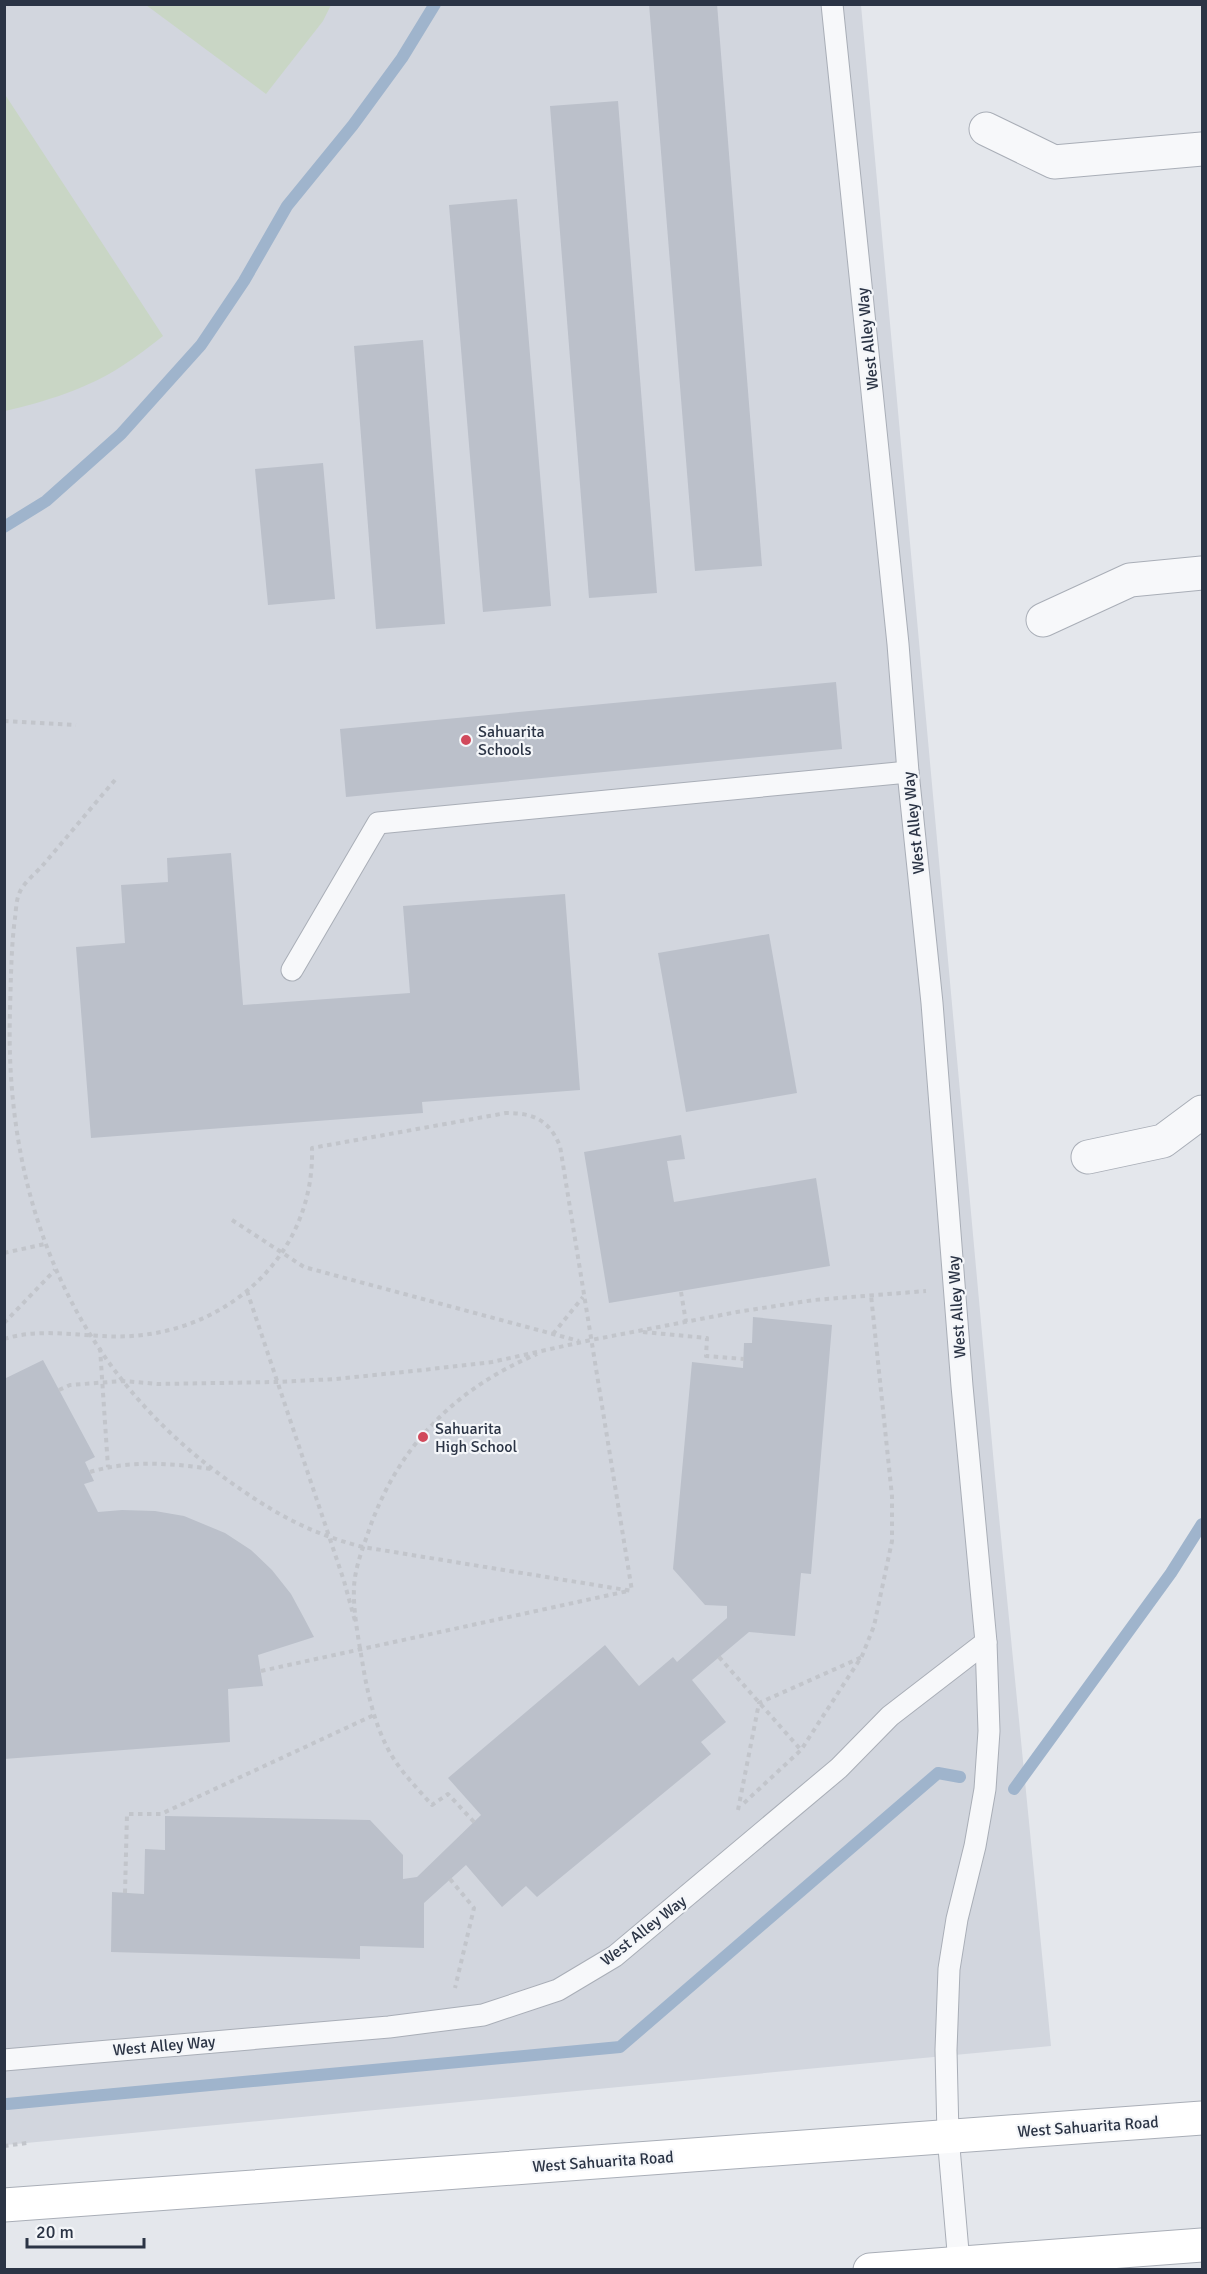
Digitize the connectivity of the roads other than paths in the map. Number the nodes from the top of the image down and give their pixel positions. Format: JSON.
{"nodes":[{"id":1,"x":832,"y":4,"type":"edge"},
{"id":2,"x":986,"y":129,"type":"dead end"},
{"id":3,"x":1203,"y":149,"type":"edge"},
{"id":4,"x":1203,"y":573,"type":"edge"},
{"id":5,"x":1043,"y":620,"type":"dead end"},
{"id":6,"x":908,"y":772,"type":"junction"},
{"id":7,"x":292,"y":970,"type":"dead end"},
{"id":8,"x":1203,"y":1112,"type":"edge"},
{"id":9,"x":1088,"y":1157,"type":"dead end"},
{"id":10,"x":986,"y":1642,"type":"junction"},
{"id":11,"x":4,"y":2060,"type":"edge"},
{"id":12,"x":1203,"y":2118,"type":"edge"},
{"id":13,"x":948,"y":2136,"type":"junction"},
{"id":14,"x":4,"y":2205,"type":"edge"},
{"id":15,"x":1203,"y":2245,"type":"edge"},
{"id":16,"x":959,"y":2263,"type":"junction"},
{"id":17,"x":870,"y":2270,"type":"edge"}],
"edges":[{"from":1,"to":6,"type":"lane","name":"West Alley Way"},
{"from":2,"to":3,"type":"street"},
{"from":4,"to":5,"type":"street"},
{"from":6,"to":7,"type":"lane"},
{"from":6,"to":10,"type":"lane","name":"West Alley Way"},
{"from":8,"to":9,"type":"street"},
{"from":10,"to":11,"type":"lane","name":"West Alley Way"},
{"from":10,"to":13,"type":"lane","name":"West Alley Way"},
{"from":12,"to":13,"type":"main road","name":"West Sahuarita Road"},
{"from":13,"to":14,"type":"main road","name":"West Sahuarita Road"},
{"from":13,"to":16,"type":"lane","name":"West Alley Way"},
{"from":15,"to":16,"type":"main road"},
{"from":16,"to":17,"type":"main road"}]}
